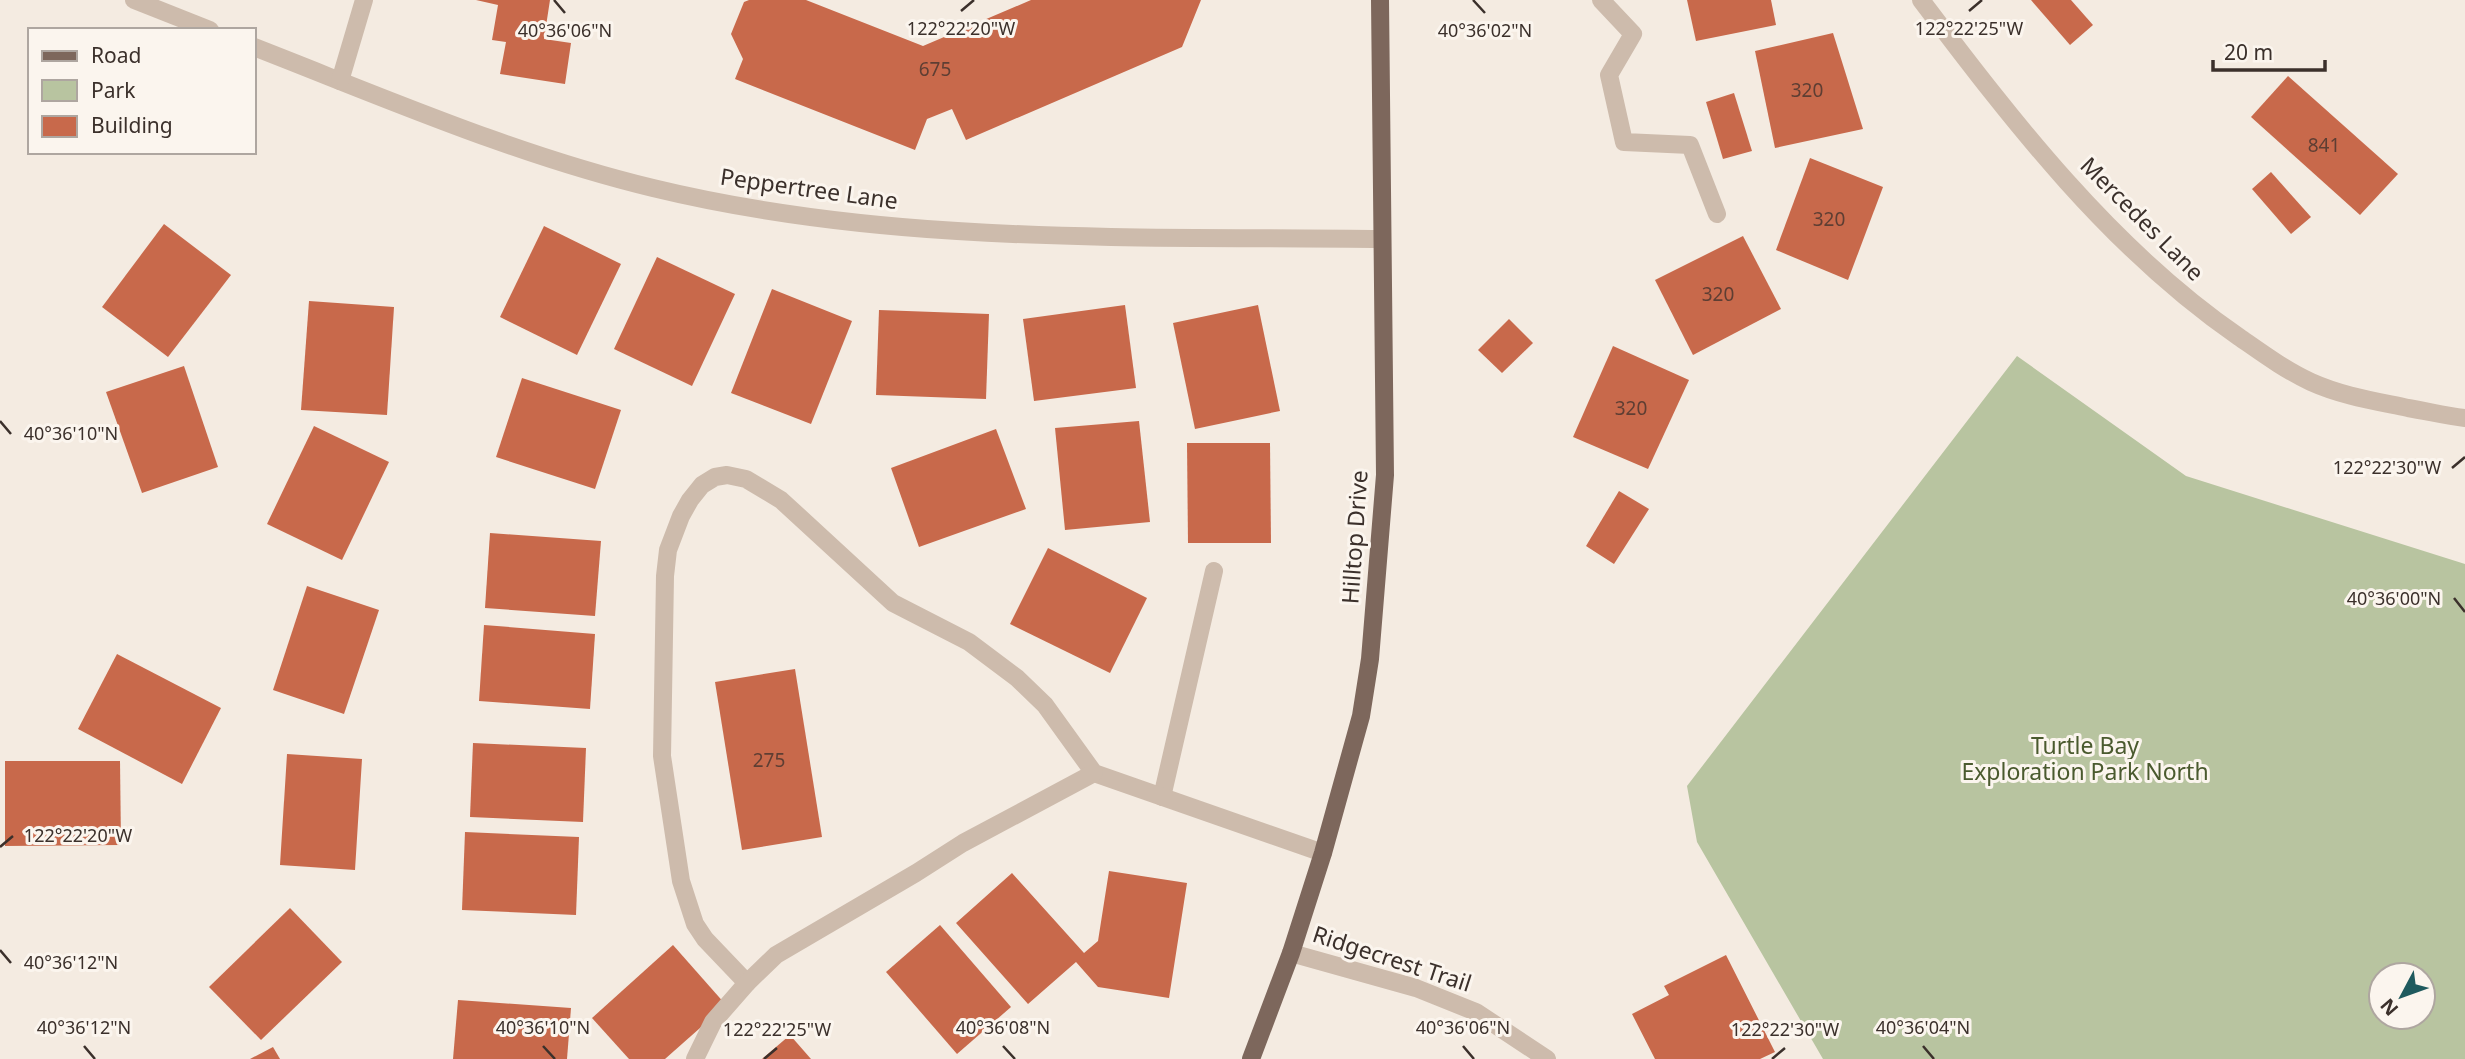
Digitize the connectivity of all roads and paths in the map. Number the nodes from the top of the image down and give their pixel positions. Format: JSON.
{"nodes":[{"id":1,"x":134,"y":0,"type":"edge"},
{"id":2,"x":364,"y":0,"type":"edge"},
{"id":3,"x":1380,"y":0,"type":"edge"},
{"id":4,"x":1601,"y":0,"type":"edge"},
{"id":5,"x":1921,"y":0,"type":"edge"},
{"id":6,"x":205,"y":28,"type":"edge"},
{"id":7,"x":256,"y":48,"type":"edge"},
{"id":8,"x":340,"y":81,"type":"junction"},
{"id":9,"x":1717,"y":214,"type":"dead end"},
{"id":10,"x":1382,"y":239,"type":"junction"},
{"id":11,"x":2465,"y":418,"type":"edge"},
{"id":12,"x":1214,"y":571,"type":"dead end"},
{"id":13,"x":1094,"y":773,"type":"junction"},
{"id":14,"x":1162,"y":797,"type":"junction"},
{"id":15,"x":1323,"y":853,"type":"junction"},
{"id":16,"x":1291,"y":953,"type":"junction"},
{"id":17,"x":747,"y":983,"type":"junction"},
{"id":18,"x":695,"y":1059,"type":"edge"},
{"id":19,"x":1251,"y":1059,"type":"edge"},
{"id":20,"x":1547,"y":1059,"type":"edge"}],
"edges":[{"from":1,"to":6,"type":"street"},
{"from":2,"to":8,"type":"street"},
{"from":3,"to":10,"type":"main road","name":"Hilltop Drive"},
{"from":4,"to":9,"type":"street"},
{"from":5,"to":11,"type":"street","name":"Mercedes Lane"},
{"from":7,"to":8,"type":"street","name":"Peppertree Lane"},
{"from":8,"to":10,"type":"street","name":"Peppertree Lane"},
{"from":10,"to":15,"type":"main road","name":"Hilltop Drive"},
{"from":12,"to":14,"type":"street"},
{"from":13,"to":14,"type":"street"},
{"from":13,"to":17,"type":"street"},
{"from":13,"to":17,"type":"street"},
{"from":14,"to":15,"type":"street"},
{"from":15,"to":16,"type":"main road","name":"Hilltop Drive"},
{"from":16,"to":19,"type":"main road","name":"Hilltop Drive"},
{"from":16,"to":20,"type":"street","name":"Ridgecrest Trail"},
{"from":17,"to":18,"type":"street"}]}
